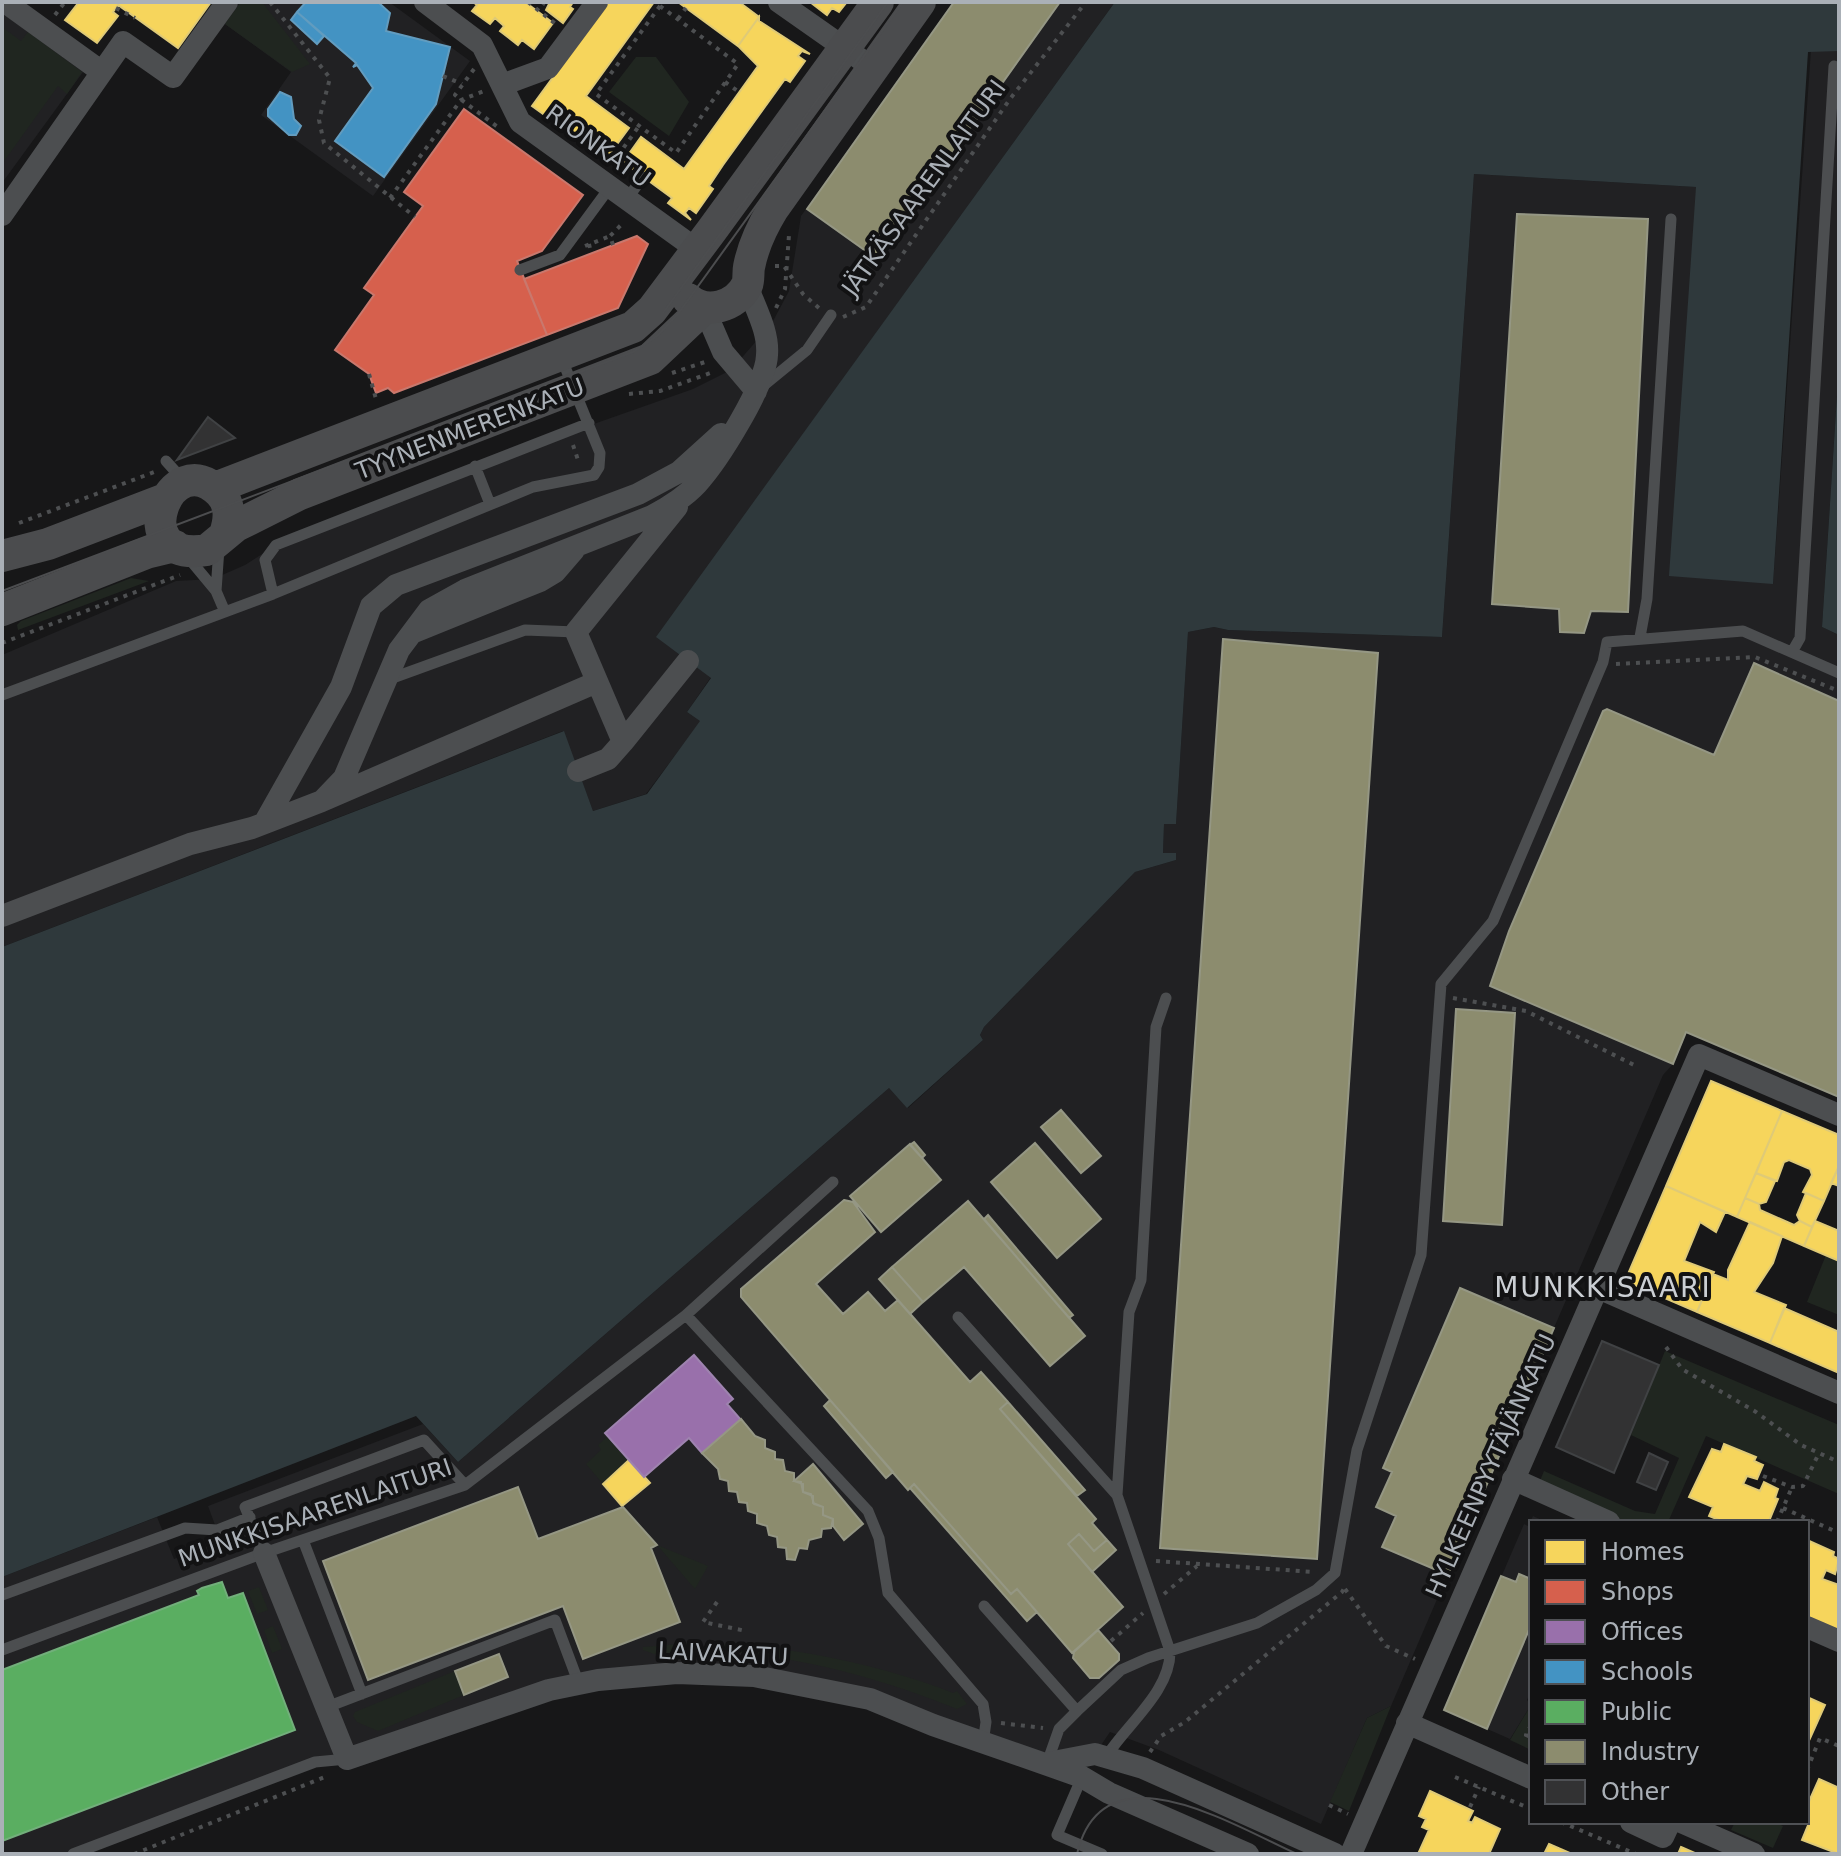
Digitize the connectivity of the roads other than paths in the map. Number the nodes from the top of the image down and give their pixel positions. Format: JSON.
{"nodes":[{"id":1,"x":5,"y":2,"type":"edge"},
{"id":2,"x":227,"y":2,"type":"edge"},
{"id":3,"x":425,"y":2,"type":"edge"},
{"id":4,"x":597,"y":2,"type":"edge"},
{"id":5,"x":779,"y":2,"type":"edge"},
{"id":6,"x":878,"y":2,"type":"edge"},
{"id":7,"x":920,"y":2,"type":"edge"},
{"id":8,"x":844,"y":48,"type":"junction"},
{"id":9,"x":1834,"y":66,"type":"dead end"},
{"id":10,"x":873,"y":68,"type":"junction"},
{"id":11,"x":102,"y":72,"type":"junction"},
{"id":12,"x":502,"y":85,"type":"junction"},
{"id":13,"x":643,"y":177,"type":"dead end"},
{"id":14,"x":621,"y":202,"type":"junction"},
{"id":15,"x":2,"y":215,"type":"edge"},
{"id":16,"x":1671,"y":219,"type":"dead end"},
{"id":17,"x":696,"y":249,"type":"junction"},
{"id":18,"x":520,"y":270,"type":"dead end"},
{"id":19,"x":677,"y":275,"type":"junction"},
{"id":20,"x":747,"y":285,"type":"junction"},
{"id":21,"x":704,"y":308,"type":"junction"},
{"id":22,"x":831,"y":315,"type":"road end"},
{"id":23,"x":561,"y":357,"type":"junction"},
{"id":24,"x":575,"y":389,"type":"junction"},
{"id":25,"x":756,"y":391,"type":"junction"},
{"id":26,"x":743,"y":415,"type":"junction"},
{"id":27,"x":589,"y":423,"type":"junction"},
{"id":28,"x":475,"y":466,"type":"junction"},
{"id":29,"x":181,"y":480,"type":"junction"},
{"id":30,"x":698,"y":482,"type":"junction"},
{"id":31,"x":490,"y":504,"type":"junction"},
{"id":32,"x":222,"y":538,"type":"junction"},
{"id":33,"x":2,"y":556,"type":"edge"},
{"id":34,"x":178,"y":557,"type":"junction"},
{"id":35,"x":216,"y":591,"type":"junction"},
{"id":36,"x":273,"y":594,"type":"junction"},
{"id":37,"x":2,"y":610,"type":"edge"},
{"id":38,"x":225,"y":612,"type":"junction"},
{"id":39,"x":576,"y":632,"type":"junction"},
{"id":40,"x":1640,"y":637,"type":"junction"},
{"id":41,"x":1792,"y":652,"type":"junction"},
{"id":42,"x":688,"y":661,"type":"dead end"},
{"id":43,"x":1839,"y":673,"type":"edge"},
{"id":44,"x":387,"y":681,"type":"junction"},
{"id":45,"x":597,"y":682,"type":"junction"},
{"id":46,"x":2,"y":695,"type":"edge"},
{"id":47,"x":623,"y":742,"type":"junction"},
{"id":48,"x":578,"y":771,"type":"dead end"},
{"id":49,"x":322,"y":801,"type":"junction"},
{"id":50,"x":265,"y":822,"type":"junction"},
{"id":51,"x":2,"y":916,"type":"edge"},
{"id":52,"x":1166,"y":998,"type":"dead end"},
{"id":53,"x":1839,"y":1115,"type":"edge"},
{"id":54,"x":833,"y":1182,"type":"dead end"},
{"id":55,"x":1598,"y":1288,"type":"junction"},
{"id":56,"x":686,"y":1315,"type":"junction"},
{"id":57,"x":958,"y":1317,"type":"dead end"},
{"id":58,"x":1839,"y":1393,"type":"edge"},
{"id":59,"x":1513,"y":1479,"type":"junction"},
{"id":60,"x":465,"y":1485,"type":"junction"},
{"id":61,"x":1117,"y":1495,"type":"junction"},
{"id":62,"x":250,"y":1517,"type":"junction"},
{"id":63,"x":1605,"y":1520,"type":"edge"},
{"id":64,"x":303,"y":1540,"type":"junction"},
{"id":65,"x":264,"y":1553,"type":"junction"},
{"id":66,"x":2,"y":1595,"type":"edge"},
{"id":67,"x":984,"y":1606,"type":"dead end"},
{"id":68,"x":1809,"y":1628,"type":"edge"},
{"id":69,"x":1839,"y":1641,"type":"edge"},
{"id":70,"x":2,"y":1650,"type":"edge"},
{"id":71,"x":1170,"y":1651,"type":"junction"},
{"id":72,"x":579,"y":1684,"type":"junction"},
{"id":73,"x":362,"y":1694,"type":"junction"},
{"id":74,"x":327,"y":1707,"type":"junction"},
{"id":75,"x":1077,"y":1711,"type":"junction"},
{"id":76,"x":1407,"y":1723,"type":"junction"},
{"id":77,"x":983,"y":1743,"type":"junction"},
{"id":78,"x":1106,"y":1757,"type":"junction"},
{"id":79,"x":347,"y":1759,"type":"junction"},
{"id":80,"x":1047,"y":1763,"type":"junction"},
{"id":81,"x":1082,"y":1777,"type":"junction"},
{"id":82,"x":1529,"y":1777,"type":"edge"},
{"id":83,"x":1641,"y":1824,"type":"edge"},
{"id":84,"x":1686,"y":1824,"type":"edge"},
{"id":85,"x":1666,"y":1829,"type":"edge"},
{"id":86,"x":73,"y":1854,"type":"edge"},
{"id":87,"x":1102,"y":1854,"type":"edge"},
{"id":88,"x":1248,"y":1854,"type":"edge"},
{"id":89,"x":1335,"y":1854,"type":"edge"},
{"id":90,"x":1351,"y":1854,"type":"edge"},
{"id":91,"x":1754,"y":1854,"type":"edge"}],
"edges":[{"from":1,"to":11,"type":"street"},
{"from":2,"to":11,"type":"street"},
{"from":3,"to":12,"type":"street","name":"RIONKATU"},
{"from":4,"to":12,"type":"street"},
{"from":5,"to":8,"type":"street"},
{"from":6,"to":8,"type":"main road","name":"TYYNENMERENKATU"},
{"from":7,"to":10,"type":"main road"},
{"from":8,"to":10,"type":"street"},
{"from":8,"to":17,"type":"main road","name":"TYYNENMERENKATU"},
{"from":9,"to":41,"type":"lane"},
{"from":10,"to":20,"type":"main road"},
{"from":11,"to":15,"type":"street"},
{"from":12,"to":14,"type":"street","name":"RIONKATU"},
{"from":13,"to":14,"type":"lane"},
{"from":14,"to":17,"type":"street","name":"RIONKATU"},
{"from":14,"to":18,"type":"lane"},
{"from":16,"to":40,"type":"lane"},
{"from":17,"to":19,"type":"main road","name":"TYYNENMERENKATU"},
{"from":19,"to":21,"type":"main road"},
{"from":19,"to":23,"type":"main road","name":"TYYNENMERENKATU"},
{"from":20,"to":21,"type":"main road","name":"TYYNENMERENKATU"},
{"from":20,"to":25,"type":"street"},
{"from":21,"to":24,"type":"main road","name":"TYYNENMERENKATU"},
{"from":21,"to":25,"type":"street"},
{"from":22,"to":25,"type":"lane"},
{"from":23,"to":24,"type":"lane"},
{"from":23,"to":29,"type":"main road","name":"TYYNENMERENKATU"},
{"from":24,"to":27,"type":"lane"},
{"from":24,"to":32,"type":"main road","name":"TYYNENMERENKATU"},
{"from":25,"to":26,"type":"street"},
{"from":26,"to":30,"type":"street"},
{"from":26,"to":50,"type":"street"},
{"from":27,"to":28,"type":"lane"},
{"from":27,"to":31,"type":"lane"},
{"from":28,"to":31,"type":"lane"},
{"from":28,"to":36,"type":"lane"},
{"from":29,"to":32,"type":"main road"},
{"from":29,"to":33,"type":"main road","name":"TYYNENMERENKATU"},
{"from":29,"to":34,"type":"main road"},
{"from":30,"to":39,"type":"street"},
{"from":30,"to":44,"type":"street"},
{"from":31,"to":36,"type":"lane"},
{"from":32,"to":34,"type":"main road","name":"TYYNENMERENKATU"},
{"from":32,"to":35,"type":"lane"},
{"from":34,"to":35,"type":"lane"},
{"from":34,"to":37,"type":"main road","name":"TYYNENMERENKATU"},
{"from":35,"to":38,"type":"lane"},
{"from":36,"to":38,"type":"lane"},
{"from":38,"to":46,"type":"lane"},
{"from":39,"to":44,"type":"lane"},
{"from":39,"to":45,"type":"street"},
{"from":40,"to":41,"type":"lane"},
{"from":40,"to":71,"type":"lane"},
{"from":41,"to":43,"type":"lane"},
{"from":42,"to":47,"type":"street"},
{"from":44,"to":49,"type":"street"},
{"from":45,"to":47,"type":"street"},
{"from":45,"to":49,"type":"street"},
{"from":47,"to":48,"type":"street"},
{"from":49,"to":50,"type":"street"},
{"from":50,"to":51,"type":"street"},
{"from":52,"to":61,"type":"lane"},
{"from":53,"to":55,"type":"street","name":"HYLKEENPYYTÄJÄNKATU"},
{"from":54,"to":56,"type":"lane","name":"MUNKKISAARENLAITURI"},
{"from":55,"to":58,"type":"street"},
{"from":55,"to":59,"type":"street","name":"HYLKEENPYYTÄJÄNKATU"},
{"from":56,"to":60,"type":"lane","name":"MUNKKISAARENLAITURI"},
{"from":56,"to":77,"type":"lane"},
{"from":57,"to":61,"type":"lane"},
{"from":59,"to":63,"type":"street"},
{"from":59,"to":76,"type":"street","name":"HYLKEENPYYTÄJÄNKATU"},
{"from":60,"to":62,"type":"lane"},
{"from":60,"to":64,"type":"lane","name":"MUNKKISAARENLAITURI"},
{"from":61,"to":71,"type":"lane"},
{"from":62,"to":65,"type":"lane"},
{"from":62,"to":66,"type":"lane"},
{"from":64,"to":65,"type":"lane","name":"MUNKKISAARENLAITURI"},
{"from":64,"to":73,"type":"lane"},
{"from":65,"to":70,"type":"lane","name":"MUNKKISAARENLAITURI"},
{"from":65,"to":74,"type":"street"},
{"from":67,"to":75,"type":"lane"},
{"from":68,"to":69,"type":"street"},
{"from":71,"to":75,"type":"lane"},
{"from":71,"to":78,"type":"lane"},
{"from":72,"to":73,"type":"lane"},
{"from":72,"to":77,"type":"street","name":"LAIVAKATU"},
{"from":72,"to":79,"type":"street","name":"LAIVAKATU"},
{"from":73,"to":74,"type":"lane"},
{"from":74,"to":79,"type":"street"},
{"from":75,"to":80,"type":"lane"},
{"from":76,"to":82,"type":"street"},
{"from":76,"to":90,"type":"street","name":"HYLKEENPYYTÄJÄNKATU"},
{"from":77,"to":80,"type":"street","name":"LAIVAKATU"},
{"from":78,"to":80,"type":"street","name":"LAIVAKATU"},
{"from":78,"to":89,"type":"street","name":"LAIVAKATU"},
{"from":79,"to":86,"type":"lane"},
{"from":80,"to":81,"type":"street","name":"LAIVAKATU"},
{"from":81,"to":87,"type":"lane"},
{"from":81,"to":88,"type":"street","name":"LAIVAKATU"},
{"from":83,"to":85,"type":"street"},
{"from":84,"to":91,"type":"street"}]}
